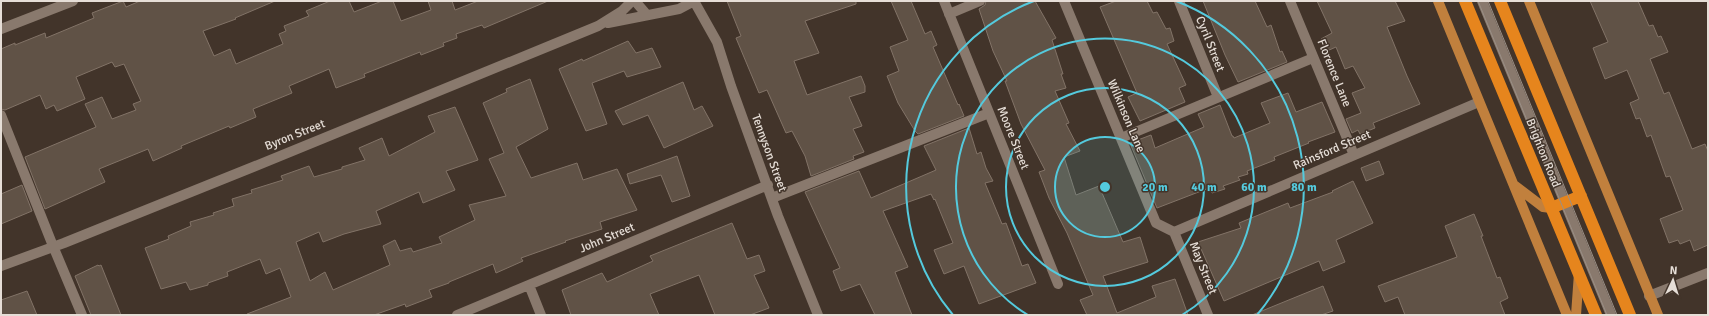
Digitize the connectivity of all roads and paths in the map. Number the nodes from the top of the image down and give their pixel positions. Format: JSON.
{"nodes":[{"id":1,"x":73,"y":1,"type":"edge"},
{"id":2,"x":634,"y":1,"type":"edge"},
{"id":3,"x":694,"y":1,"type":"edge"},
{"id":4,"x":944,"y":1,"type":"edge"},
{"id":5,"x":980,"y":1,"type":"edge"},
{"id":6,"x":1064,"y":1,"type":"edge"},
{"id":7,"x":1179,"y":1,"type":"edge"},
{"id":8,"x":1290,"y":1,"type":"edge"},
{"id":9,"x":1438,"y":1,"type":"edge"},
{"id":10,"x":1445,"y":1,"type":"edge"},
{"id":11,"x":1466,"y":1,"type":"edge"},
{"id":12,"x":1482,"y":1,"type":"edge"},
{"id":13,"x":1500,"y":1,"type":"edge"},
{"id":14,"x":1528,"y":1,"type":"edge"},
{"id":15,"x":949,"y":14,"type":"junction"},
{"id":16,"x":1444,"y":14,"type":"junction"},
{"id":17,"x":647,"y":15,"type":"junction"},
{"id":18,"x":598,"y":26,"type":"junction"},
{"id":19,"x":1,"y":29,"type":"edge"},
{"id":20,"x":1313,"y":58,"type":"junction"},
{"id":21,"x":1218,"y":97,"type":"junction"},
{"id":22,"x":1479,"y":102,"type":"junction"},
{"id":23,"x":989,"y":113,"type":"junction"},
{"id":24,"x":1,"y":115,"type":"edge"},
{"id":25,"x":1122,"y":138,"type":"junction"},
{"id":26,"x":1354,"y":155,"type":"junction"},
{"id":27,"x":768,"y":185,"type":"junction"},
{"id":28,"x":1514,"y":185,"type":"junction"},
{"id":29,"x":1581,"y":196,"type":"junction"},
{"id":30,"x":772,"y":198,"type":"junction"},
{"id":31,"x":1566,"y":203,"type":"junction"},
{"id":32,"x":1551,"y":208,"type":"junction"},
{"id":33,"x":1174,"y":232,"type":"junction"},
{"id":34,"x":53,"y":246,"type":"junction"},
{"id":35,"x":1,"y":266,"type":"edge"},
{"id":36,"x":1708,"y":273,"type":"edge"},
{"id":37,"x":1579,"y":274,"type":"junction"},
{"id":38,"x":1058,"y":284,"type":"dead end"},
{"id":39,"x":529,"y":285,"type":"junction"},
{"id":40,"x":1649,"y":296,"type":"junction"},
{"id":41,"x":82,"y":315,"type":"edge"},
{"id":42,"x":456,"y":315,"type":"edge"},
{"id":43,"x":541,"y":315,"type":"edge"},
{"id":44,"x":818,"y":315,"type":"edge"},
{"id":45,"x":1208,"y":315,"type":"edge"},
{"id":46,"x":1567,"y":315,"type":"edge"},
{"id":47,"x":1576,"y":315,"type":"edge"},
{"id":48,"x":1596,"y":315,"type":"edge"},
{"id":49,"x":1611,"y":315,"type":"edge"},
{"id":50,"x":1630,"y":315,"type":"edge"},
{"id":51,"x":1658,"y":315,"type":"edge"}],
"edges":[{"from":1,"to":19,"type":"street"},
{"from":2,"to":17,"type":"street"},
{"from":2,"to":18,"type":"street","name":"Byron Street"},
{"from":3,"to":17,"type":"street","name":"Byron Street"},
{"from":3,"to":27,"type":"street","name":"Tennyson Street"},
{"from":4,"to":15,"type":"street","name":"Moore Street"},
{"from":5,"to":15,"type":"street"},
{"from":6,"to":25,"type":"street","name":"Wilkinson Lane"},
{"from":7,"to":21,"type":"street","name":"Cyril Street"},
{"from":8,"to":20,"type":"street","name":"Florence Lane"},
{"from":9,"to":16,"type":"main road"},
{"from":10,"to":16,"type":"main road"},
{"from":11,"to":32,"type":"highway","name":"Brighton Road"},
{"from":12,"to":31,"type":"street"},
{"from":13,"to":29,"type":"highway","name":"Brighton Road"},
{"from":14,"to":40,"type":"main road"},
{"from":15,"to":23,"type":"street","name":"Moore Street"},
{"from":16,"to":22,"type":"main road"},
{"from":17,"to":18,"type":"street","name":"Byron Street"},
{"from":18,"to":34,"type":"street","name":"Byron Street"},
{"from":20,"to":21,"type":"street"},
{"from":20,"to":26,"type":"street","name":"Florence Lane"},
{"from":21,"to":25,"type":"street"},
{"from":22,"to":26,"type":"street","name":"Rainsford Street"},
{"from":22,"to":28,"type":"main road"},
{"from":23,"to":30,"type":"street"},
{"from":23,"to":38,"type":"street","name":"Moore Street"},
{"from":24,"to":34,"type":"street"},
{"from":25,"to":33,"type":"street","name":"Wilkinson Lane"},
{"from":26,"to":33,"type":"street","name":"Rainsford Street"},
{"from":27,"to":30,"type":"street","name":"Tennyson Street"},
{"from":27,"to":39,"type":"street","name":"John Street"},
{"from":28,"to":32,"type":"main road"},
{"from":28,"to":46,"type":"main road"},
{"from":29,"to":31,"type":"highway"},
{"from":29,"to":50,"type":"highway","name":"Brighton Road"},
{"from":30,"to":44,"type":"street","name":"Tennyson Street"},
{"from":31,"to":32,"type":"highway"},
{"from":31,"to":49,"type":"street"},
{"from":32,"to":37,"type":"highway","name":"Brighton Road"},
{"from":33,"to":45,"type":"street","name":"May Street"},
{"from":34,"to":35,"type":"street","name":"Byron Street"},
{"from":34,"to":41,"type":"street"},
{"from":36,"to":40,"type":"street"},
{"from":37,"to":47,"type":"main road"},
{"from":37,"to":48,"type":"highway","name":"Brighton Road"},
{"from":39,"to":42,"type":"street","name":"John Street"},
{"from":39,"to":43,"type":"street"},
{"from":40,"to":51,"type":"main road"}]}
